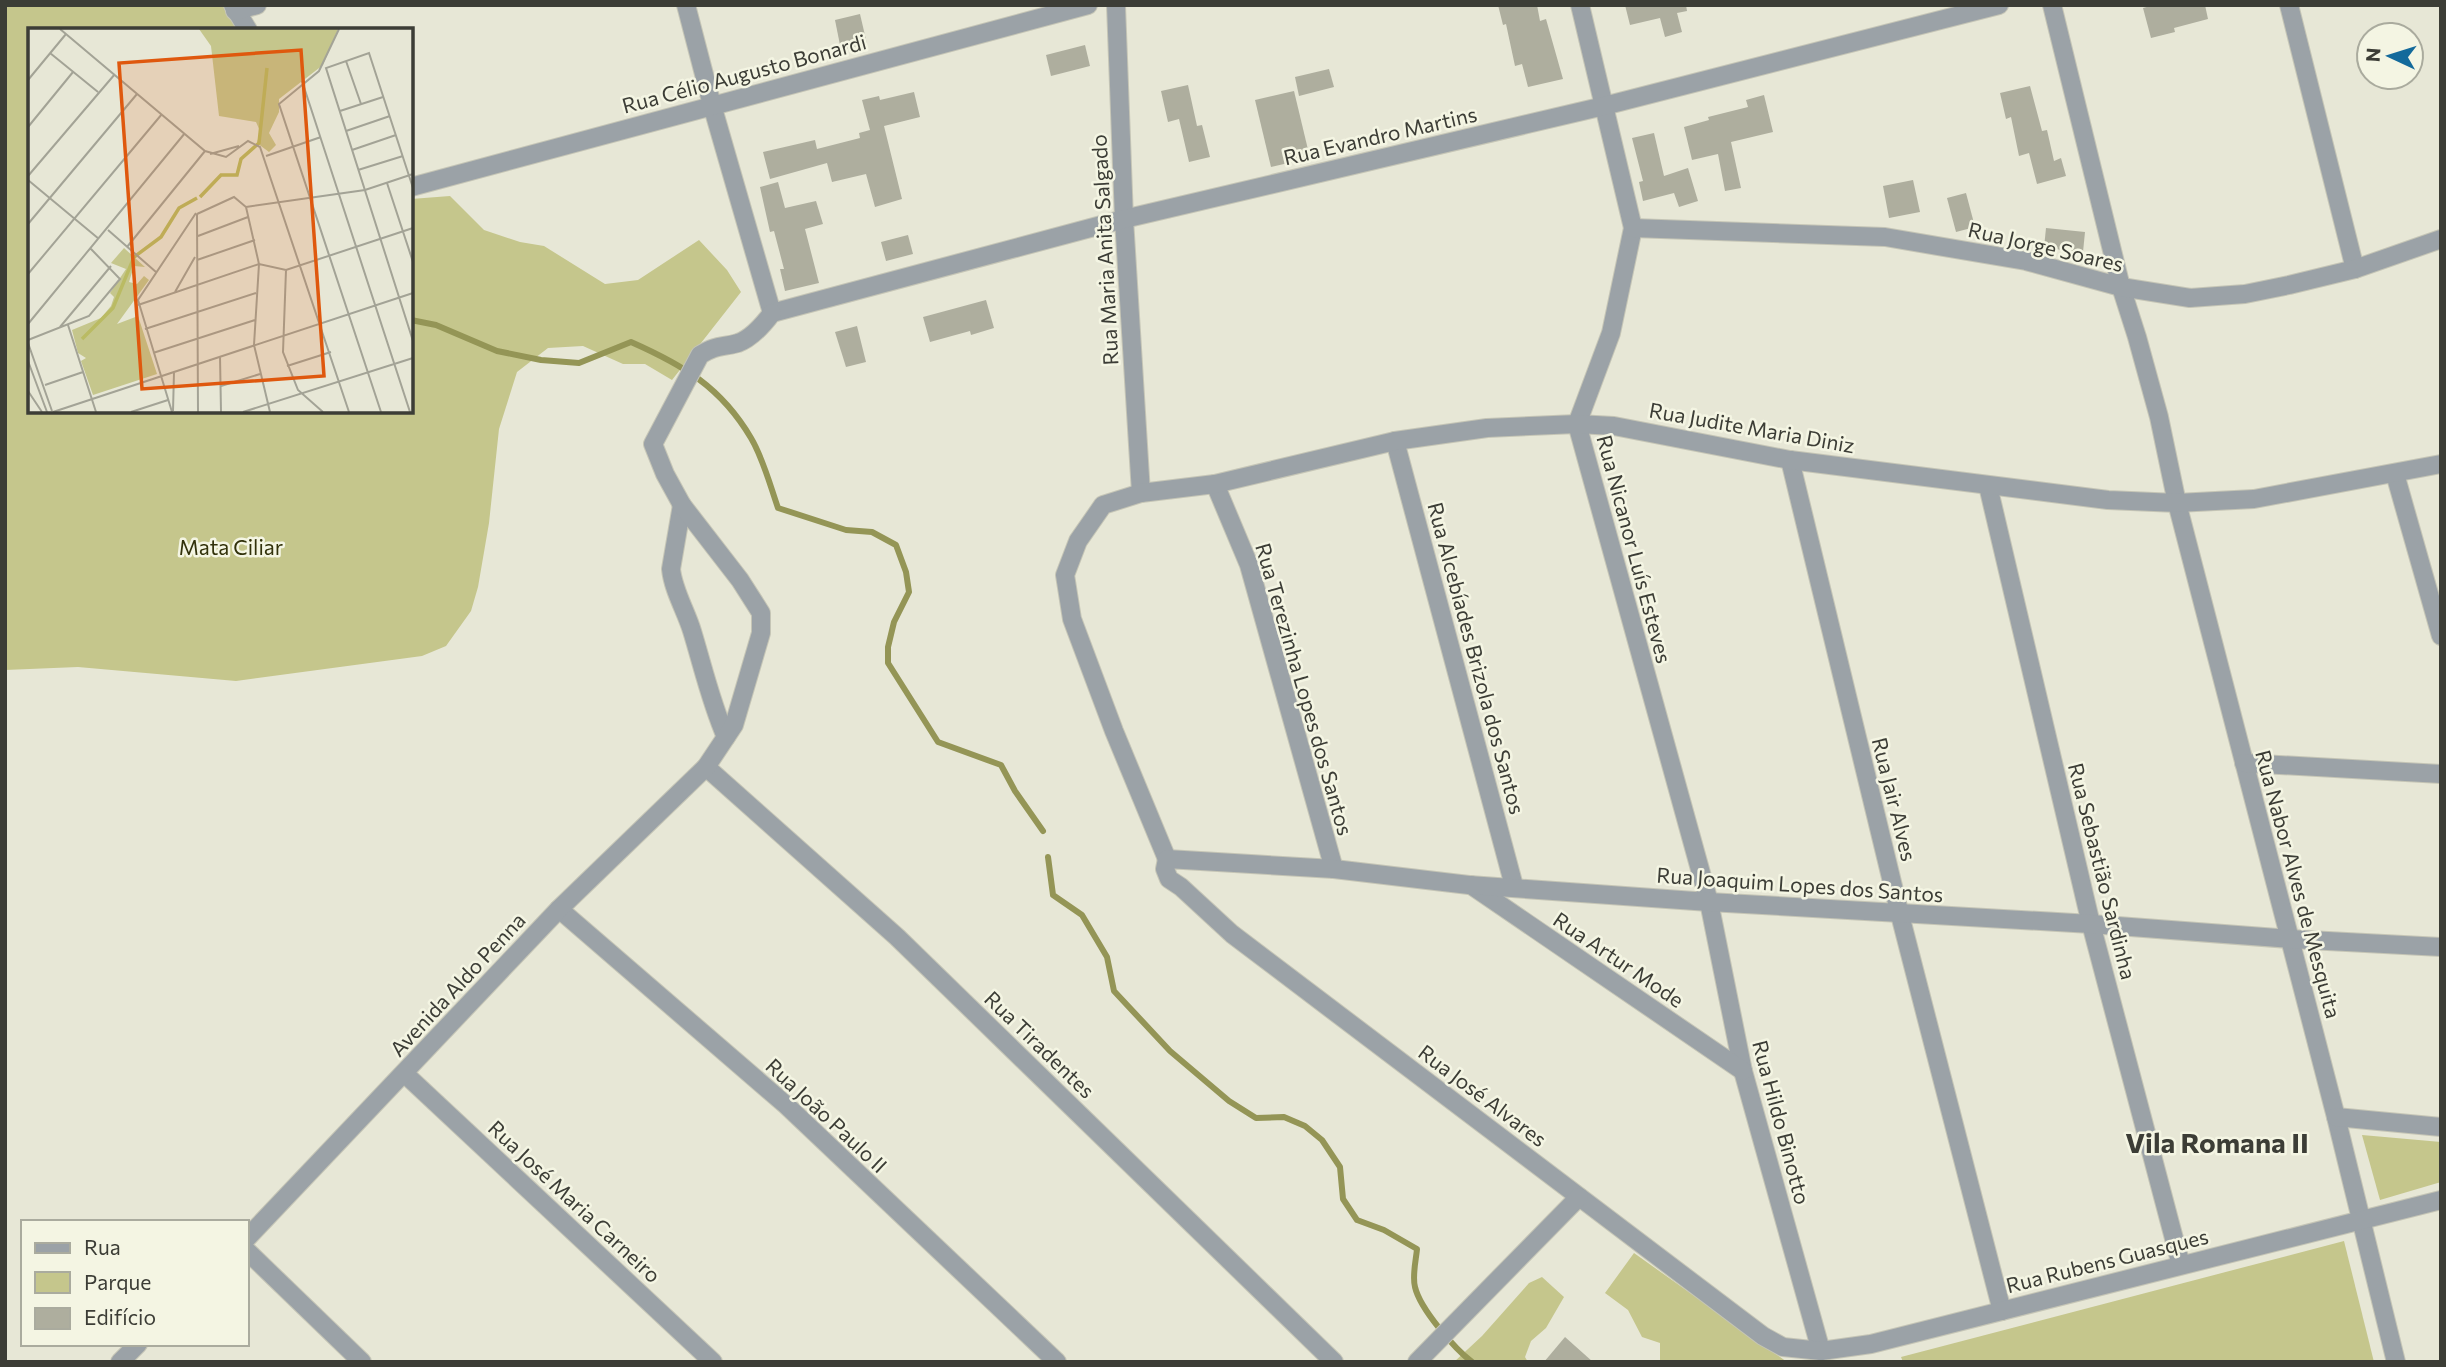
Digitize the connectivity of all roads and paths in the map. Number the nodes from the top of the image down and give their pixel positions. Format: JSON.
{"nodes":[{"id":1,"x":257,"y":5,"type":"edge"},
{"id":2,"x":686,"y":5,"type":"edge"},
{"id":3,"x":1088,"y":5,"type":"edge"},
{"id":4,"x":1115,"y":5,"type":"edge"},
{"id":5,"x":1580,"y":5,"type":"edge"},
{"id":6,"x":1999,"y":5,"type":"edge"},
{"id":7,"x":2052,"y":5,"type":"edge"},
{"id":8,"x":2289,"y":5,"type":"edge"},
{"id":9,"x":234,"y":8,"type":"edge"},
{"id":10,"x":247,"y":28,"type":"edge"},
{"id":11,"x":712,"y":105,"type":"junction"},
{"id":12,"x":1604,"y":106,"type":"junction"},
{"id":13,"x":413,"y":186,"type":"edge"},
{"id":14,"x":1124,"y":219,"type":"junction"},
{"id":15,"x":1633,"y":228,"type":"junction"},
{"id":16,"x":2441,"y":239,"type":"edge"},
{"id":17,"x":2355,"y":269,"type":"junction"},
{"id":18,"x":2121,"y":287,"type":"junction"},
{"id":19,"x":772,"y":313,"type":"junction"},
{"id":20,"x":1577,"y":424,"type":"junction"},
{"id":21,"x":1395,"y":441,"type":"junction"},
{"id":22,"x":1790,"y":460,"type":"junction"},
{"id":23,"x":2441,"y":464,"type":"edge"},
{"id":24,"x":2395,"y":474,"type":"junction"},
{"id":25,"x":1215,"y":484,"type":"junction"},
{"id":26,"x":1988,"y":486,"type":"junction"},
{"id":27,"x":1141,"y":493,"type":"junction"},
{"id":28,"x":2178,"y":503,"type":"junction"},
{"id":29,"x":682,"y":505,"type":"junction"},
{"id":30,"x":2441,"y":636,"type":"edge"},
{"id":31,"x":726,"y":737,"type":"junction"},
{"id":32,"x":2244,"y":763,"type":"junction"},
{"id":33,"x":706,"y":767,"type":"junction"},
{"id":34,"x":2441,"y":774,"type":"edge"},
{"id":35,"x":1166,"y":864,"type":"junction"},
{"id":36,"x":1334,"y":869,"type":"junction"},
{"id":37,"x":1469,"y":884,"type":"junction"},
{"id":38,"x":1514,"y":887,"type":"junction"},
{"id":39,"x":1709,"y":902,"type":"junction"},
{"id":40,"x":559,"y":909,"type":"junction"},
{"id":41,"x":1900,"y":915,"type":"junction"},
{"id":42,"x":2091,"y":924,"type":"junction"},
{"id":43,"x":2290,"y":939,"type":"junction"},
{"id":44,"x":2441,"y":947,"type":"edge"},
{"id":45,"x":1742,"y":1071,"type":"junction"},
{"id":46,"x":405,"y":1074,"type":"junction"},
{"id":47,"x":2336,"y":1117,"type":"junction"},
{"id":48,"x":2441,"y":1126,"type":"edge"},
{"id":49,"x":1579,"y":1197,"type":"junction"},
{"id":50,"x":2441,"y":1200,"type":"edge"},
{"id":51,"x":2360,"y":1219,"type":"junction"},
{"id":52,"x":248,"y":1237,"type":"edge"},
{"id":53,"x":248,"y":1252,"type":"edge"},
{"id":54,"x":2181,"y":1265,"type":"junction"},
{"id":55,"x":2002,"y":1311,"type":"junction"},
{"id":56,"x":136,"y":1346,"type":"edge"},
{"id":57,"x":1783,"y":1347,"type":"joint"},
{"id":58,"x":1821,"y":1351,"type":"junction"},
{"id":59,"x":120,"y":1362,"type":"edge"},
{"id":60,"x":362,"y":1362,"type":"edge"},
{"id":61,"x":713,"y":1362,"type":"edge"},
{"id":62,"x":1057,"y":1362,"type":"edge"},
{"id":63,"x":1334,"y":1362,"type":"edge"},
{"id":64,"x":1417,"y":1362,"type":"edge"},
{"id":65,"x":2396,"y":1362,"type":"edge"}],
"edges":[{"from":1,"to":9,"type":"street"},
{"from":2,"to":11,"type":"street"},
{"from":3,"to":11,"type":"street","name":"Rua Célio Augusto Bonardi"},
{"from":4,"to":14,"type":"street","name":"Rua Maria Anita Salgado"},
{"from":5,"to":12,"type":"street","name":"Rua Nicanor Luís Esteves"},
{"from":6,"to":12,"type":"street","name":"Rua Evandro Martins"},
{"from":7,"to":18,"type":"street","name":"Rua Nabor Alves de Mesquita"},
{"from":8,"to":17,"type":"street"},
{"from":9,"to":10,"type":"street"},
{"from":11,"to":13,"type":"street","name":"Rua Célio Augusto Bonardi"},
{"from":11,"to":19,"type":"street"},
{"from":12,"to":14,"type":"street","name":"Rua Evandro Martins"},
{"from":12,"to":15,"type":"street","name":"Rua Nicanor Luís Esteves"},
{"from":14,"to":19,"type":"street","name":"Rua Evandro Martins"},
{"from":14,"to":27,"type":"street","name":"Rua Maria Anita Salgado"},
{"from":15,"to":18,"type":"street","name":"Rua Jorge Soares"},
{"from":15,"to":20,"type":"street","name":"Rua Nicanor Luís Esteves"},
{"from":16,"to":17,"type":"street","name":"Rua Jorge Soares"},
{"from":17,"to":18,"type":"street","name":"Rua Jorge Soares"},
{"from":18,"to":28,"type":"street","name":"Rua Nabor Alves de Mesquita"},
{"from":19,"to":29,"type":"street","name":"Avenida Aldo Penna"},
{"from":20,"to":21,"type":"street","name":"Rua Judite Maria Diniz"},
{"from":20,"to":22,"type":"street","name":"Rua Judite Maria Diniz"},
{"from":20,"to":39,"type":"street","name":"Rua Nicanor Luís Esteves"},
{"from":21,"to":25,"type":"street","name":"Rua Judite Maria Diniz"},
{"from":21,"to":38,"type":"street","name":"Rua Alcebíades Brizola dos Santos"},
{"from":22,"to":26,"type":"street","name":"Rua Judite Maria Diniz"},
{"from":22,"to":41,"type":"street","name":"Rua Jair Alves"},
{"from":23,"to":24,"type":"street","name":"Rua Judite Maria Diniz"},
{"from":24,"to":28,"type":"street","name":"Rua Judite Maria Diniz"},
{"from":24,"to":30,"type":"street"},
{"from":25,"to":27,"type":"street","name":"Rua Judite Maria Diniz"},
{"from":25,"to":36,"type":"street","name":"Rua Terezinha Lopes dos Santos"},
{"from":26,"to":28,"type":"street","name":"Rua Judite Maria Diniz"},
{"from":26,"to":42,"type":"street","name":"Rua Sebastião Sardinha"},
{"from":27,"to":35,"type":"street","name":"Rua Judite Maria Diniz"},
{"from":28,"to":32,"type":"street","name":"Rua Nabor Alves de Mesquita"},
{"from":29,"to":31,"type":"street"},
{"from":29,"to":31,"type":"street","name":"Avenida Aldo Penna"},
{"from":31,"to":33,"type":"street","name":"Avenida Aldo Penna"},
{"from":32,"to":34,"type":"street"},
{"from":32,"to":43,"type":"street","name":"Rua Nabor Alves de Mesquita"},
{"from":33,"to":40,"type":"street","name":"Avenida Aldo Penna"},
{"from":33,"to":63,"type":"street","name":"Rua Tiradentes"},
{"from":35,"to":36,"type":"street","name":"Rua Joaquim Lopes dos Santos"},
{"from":35,"to":49,"type":"street","name":"Rua José Alvares"},
{"from":36,"to":37,"type":"street","name":"Rua Joaquim Lopes dos Santos"},
{"from":37,"to":38,"type":"street","name":"Rua Joaquim Lopes dos Santos"},
{"from":37,"to":45,"type":"street","name":"Rua Artur Mode"},
{"from":38,"to":39,"type":"street","name":"Rua Joaquim Lopes dos Santos"},
{"from":39,"to":41,"type":"street","name":"Rua Joaquim Lopes dos Santos"},
{"from":39,"to":45,"type":"street","name":"Rua Hildo Binotto"},
{"from":40,"to":46,"type":"street","name":"Avenida Aldo Penna"},
{"from":40,"to":62,"type":"street","name":"Rua João Paulo II"},
{"from":41,"to":42,"type":"street","name":"Rua Joaquim Lopes dos Santos"},
{"from":41,"to":55,"type":"street","name":"Rua Jair Alves"},
{"from":42,"to":43,"type":"street","name":"Rua Joaquim Lopes dos Santos"},
{"from":42,"to":54,"type":"street","name":"Rua Sebastião Sardinha"},
{"from":43,"to":44,"type":"street","name":"Rua Joaquim Lopes dos Santos"},
{"from":43,"to":47,"type":"street","name":"Rua Nabor Alves de Mesquita"},
{"from":45,"to":58,"type":"street","name":"Rua Hildo Binotto"},
{"from":46,"to":52,"type":"street","name":"Avenida Aldo Penna"},
{"from":46,"to":61,"type":"street","name":"Rua José Maria Carneiro"},
{"from":47,"to":48,"type":"street"},
{"from":47,"to":51,"type":"street","name":"Rua Nabor Alves de Mesquita"},
{"from":49,"to":57,"type":"street","name":"Rua José Alvares"},
{"from":49,"to":64,"type":"street"},
{"from":50,"to":51,"type":"street","name":"Rua Rubens Guasques"},
{"from":51,"to":54,"type":"street","name":"Rua Rubens Guasques"},
{"from":51,"to":65,"type":"street","name":"Rua Nabor Alves de Mesquita"},
{"from":53,"to":60,"type":"street"},
{"from":54,"to":55,"type":"street","name":"Rua Rubens Guasques"},
{"from":55,"to":58,"type":"street","name":"Rua Rubens Guasques"},
{"from":56,"to":59,"type":"street"},
{"from":57,"to":58,"type":"street","name":"Rua Rubens Guasques"}]}
